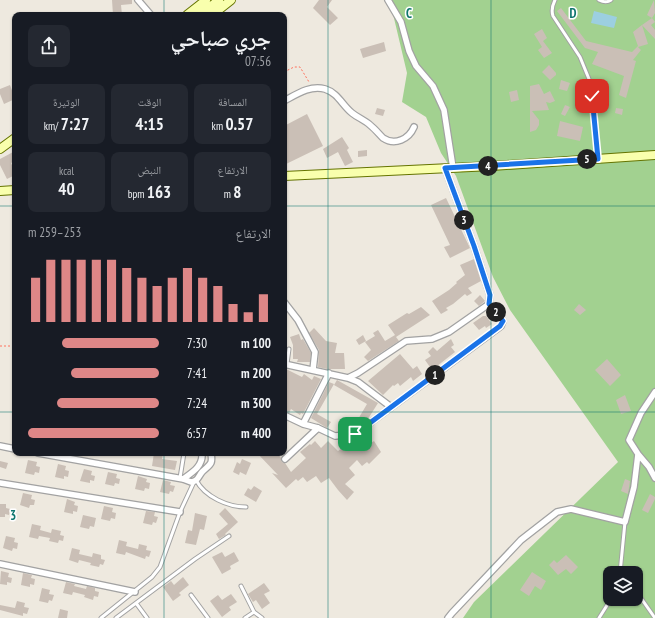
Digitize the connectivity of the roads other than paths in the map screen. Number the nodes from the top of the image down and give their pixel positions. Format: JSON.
{"nodes":[{"id":1,"x":138,"y":0,"type":"edge"},
{"id":2,"x":206,"y":0,"type":"edge"},
{"id":3,"x":219,"y":0,"type":"edge"},
{"id":4,"x":231,"y":0,"type":"edge"},
{"id":5,"x":388,"y":0,"type":"edge"},
{"id":6,"x":550,"y":0,"type":"edge"},
{"id":7,"x":555,"y":0,"type":"edge"},
{"id":8,"x":599,"y":0,"type":"edge"},
{"id":9,"x":611,"y":0,"type":"edge"},
{"id":10,"x":553,"y":4,"type":"junction"},
{"id":11,"x":147,"y":12,"type":"edge"},
{"id":12,"x":191,"y":12,"type":"edge"},
{"id":13,"x":203,"y":12,"type":"edge"},
{"id":14,"x":216,"y":12,"type":"edge"},
{"id":15,"x":287,"y":99,"type":"edge"},
{"id":16,"x":414,"y":127,"type":"dead end"},
{"id":17,"x":12,"y":140,"type":"edge"},
{"id":18,"x":0,"y":149,"type":"edge"},
{"id":19,"x":655,"y":155,"type":"edge"},
{"id":20,"x":598,"y":159,"type":"junction"},
{"id":21,"x":449,"y":168,"type":"junction"},
{"id":22,"x":287,"y":176,"type":"edge"},
{"id":23,"x":12,"y":190,"type":"edge"},
{"id":24,"x":0,"y":191,"type":"edge"},
{"id":25,"x":489,"y":304,"type":"junction"},
{"id":26,"x":287,"y":306,"type":"edge"},
{"id":27,"x":289,"y":349,"type":"dead end"},
{"id":28,"x":287,"y":359,"type":"edge"},
{"id":29,"x":287,"y":364,"type":"edge"},
{"id":30,"x":313,"y":370,"type":"junction"},
{"id":31,"x":329,"y":373,"type":"junction"},
{"id":32,"x":348,"y":378,"type":"junction"},
{"id":33,"x":655,"y":392,"type":"edge"},
{"id":34,"x":391,"y":407,"type":"junction"},
{"id":35,"x":287,"y":416,"type":"edge"},
{"id":36,"x":303,"y":424,"type":"junction"},
{"id":37,"x":318,"y":428,"type":"junction"},
{"id":38,"x":0,"y":446,"type":"edge"},
{"id":39,"x":12,"y":448,"type":"edge"},
{"id":40,"x":638,"y":454,"type":"junction"},
{"id":41,"x":55,"y":456,"type":"edge"},
{"id":42,"x":184,"y":456,"type":"edge"},
{"id":43,"x":202,"y":456,"type":"edge"},
{"id":44,"x":211,"y":456,"type":"edge"},
{"id":45,"x":285,"y":460,"type":"dead end"},
{"id":46,"x":182,"y":478,"type":"junction"},
{"id":47,"x":655,"y":478,"type":"edge"},
{"id":48,"x":195,"y":481,"type":"junction"},
{"id":49,"x":0,"y":483,"type":"edge"},
{"id":50,"x":246,"y":507,"type":"dead end"},
{"id":51,"x":180,"y":512,"type":"junction"},
{"id":52,"x":626,"y":522,"type":"junction"},
{"id":53,"x":229,"y":536,"type":"dead end"},
{"id":54,"x":0,"y":564,"type":"edge"},
{"id":55,"x":621,"y":566,"type":"edge"},
{"id":56,"x":241,"y":586,"type":"dead end"},
{"id":57,"x":135,"y":592,"type":"junction"},
{"id":58,"x":191,"y":595,"type":"dead end"},
{"id":59,"x":643,"y":601,"type":"edge"},
{"id":60,"x":136,"y":603,"type":"junction"},
{"id":61,"x":607,"y":606,"type":"edge"},
{"id":62,"x":254,"y":612,"type":"junction"},
{"id":63,"x":101,"y":618,"type":"edge"},
{"id":64,"x":116,"y":618,"type":"edge"},
{"id":65,"x":147,"y":618,"type":"edge"},
{"id":66,"x":208,"y":618,"type":"edge"},
{"id":67,"x":245,"y":618,"type":"edge"},
{"id":68,"x":262,"y":618,"type":"edge"},
{"id":69,"x":448,"y":618,"type":"edge"},
{"id":70,"x":599,"y":618,"type":"edge"},
{"id":71,"x":655,"y":618,"type":"edge"}],
"edges":[{"from":1,"to":11,"type":"street"},
{"from":2,"to":12,"type":"main road"},
{"from":3,"to":13,"type":"main road"},
{"from":4,"to":14,"type":"main road"},
{"from":5,"to":21,"type":"street"},
{"from":6,"to":10,"type":"lane"},
{"from":7,"to":10,"type":"lane"},
{"from":8,"to":9,"type":"lane"},
{"from":10,"to":20,"type":"lane"},
{"from":15,"to":16,"type":"street"},
{"from":17,"to":18,"type":"main road"},
{"from":19,"to":20,"type":"main road"},
{"from":20,"to":21,"type":"main road"},
{"from":21,"to":22,"type":"main road"},
{"from":21,"to":25,"type":"street"},
{"from":23,"to":24,"type":"main road"},
{"from":25,"to":32,"type":"street"},
{"from":25,"to":34,"type":"street"},
{"from":26,"to":30,"type":"street"},
{"from":27,"to":28,"type":"lane"},
{"from":29,"to":30,"type":"street"},
{"from":30,"to":31,"type":"street"},
{"from":31,"to":32,"type":"street"},
{"from":31,"to":36,"type":"street"},
{"from":32,"to":34,"type":"street"},
{"from":33,"to":40,"type":"street"},
{"from":34,"to":37,"type":"street"},
{"from":35,"to":36,"type":"street"},
{"from":36,"to":37,"type":"street"},
{"from":37,"to":45,"type":"street"},
{"from":38,"to":39,"type":"street"},
{"from":40,"to":47,"type":"street"},
{"from":40,"to":52,"type":"street"},
{"from":41,"to":46,"type":"street"},
{"from":42,"to":46,"type":"lane"},
{"from":43,"to":46,"type":"street"},
{"from":44,"to":48,"type":"street"},
{"from":46,"to":48,"type":"street"},
{"from":48,"to":50,"type":"lane"},
{"from":48,"to":51,"type":"lane"},
{"from":49,"to":51,"type":"street"},
{"from":51,"to":57,"type":"lane"},
{"from":52,"to":55,"type":"lane"},
{"from":52,"to":69,"type":"street"},
{"from":53,"to":60,"type":"lane"},
{"from":54,"to":57,"type":"street"},
{"from":56,"to":62,"type":"lane"},
{"from":57,"to":63,"type":"lane"},
{"from":58,"to":66,"type":"lane"},
{"from":59,"to":71,"type":"lane"},
{"from":60,"to":64,"type":"lane"},
{"from":60,"to":65,"type":"lane"},
{"from":61,"to":70,"type":"lane"},
{"from":62,"to":67,"type":"lane"},
{"from":62,"to":68,"type":"lane"}]}
